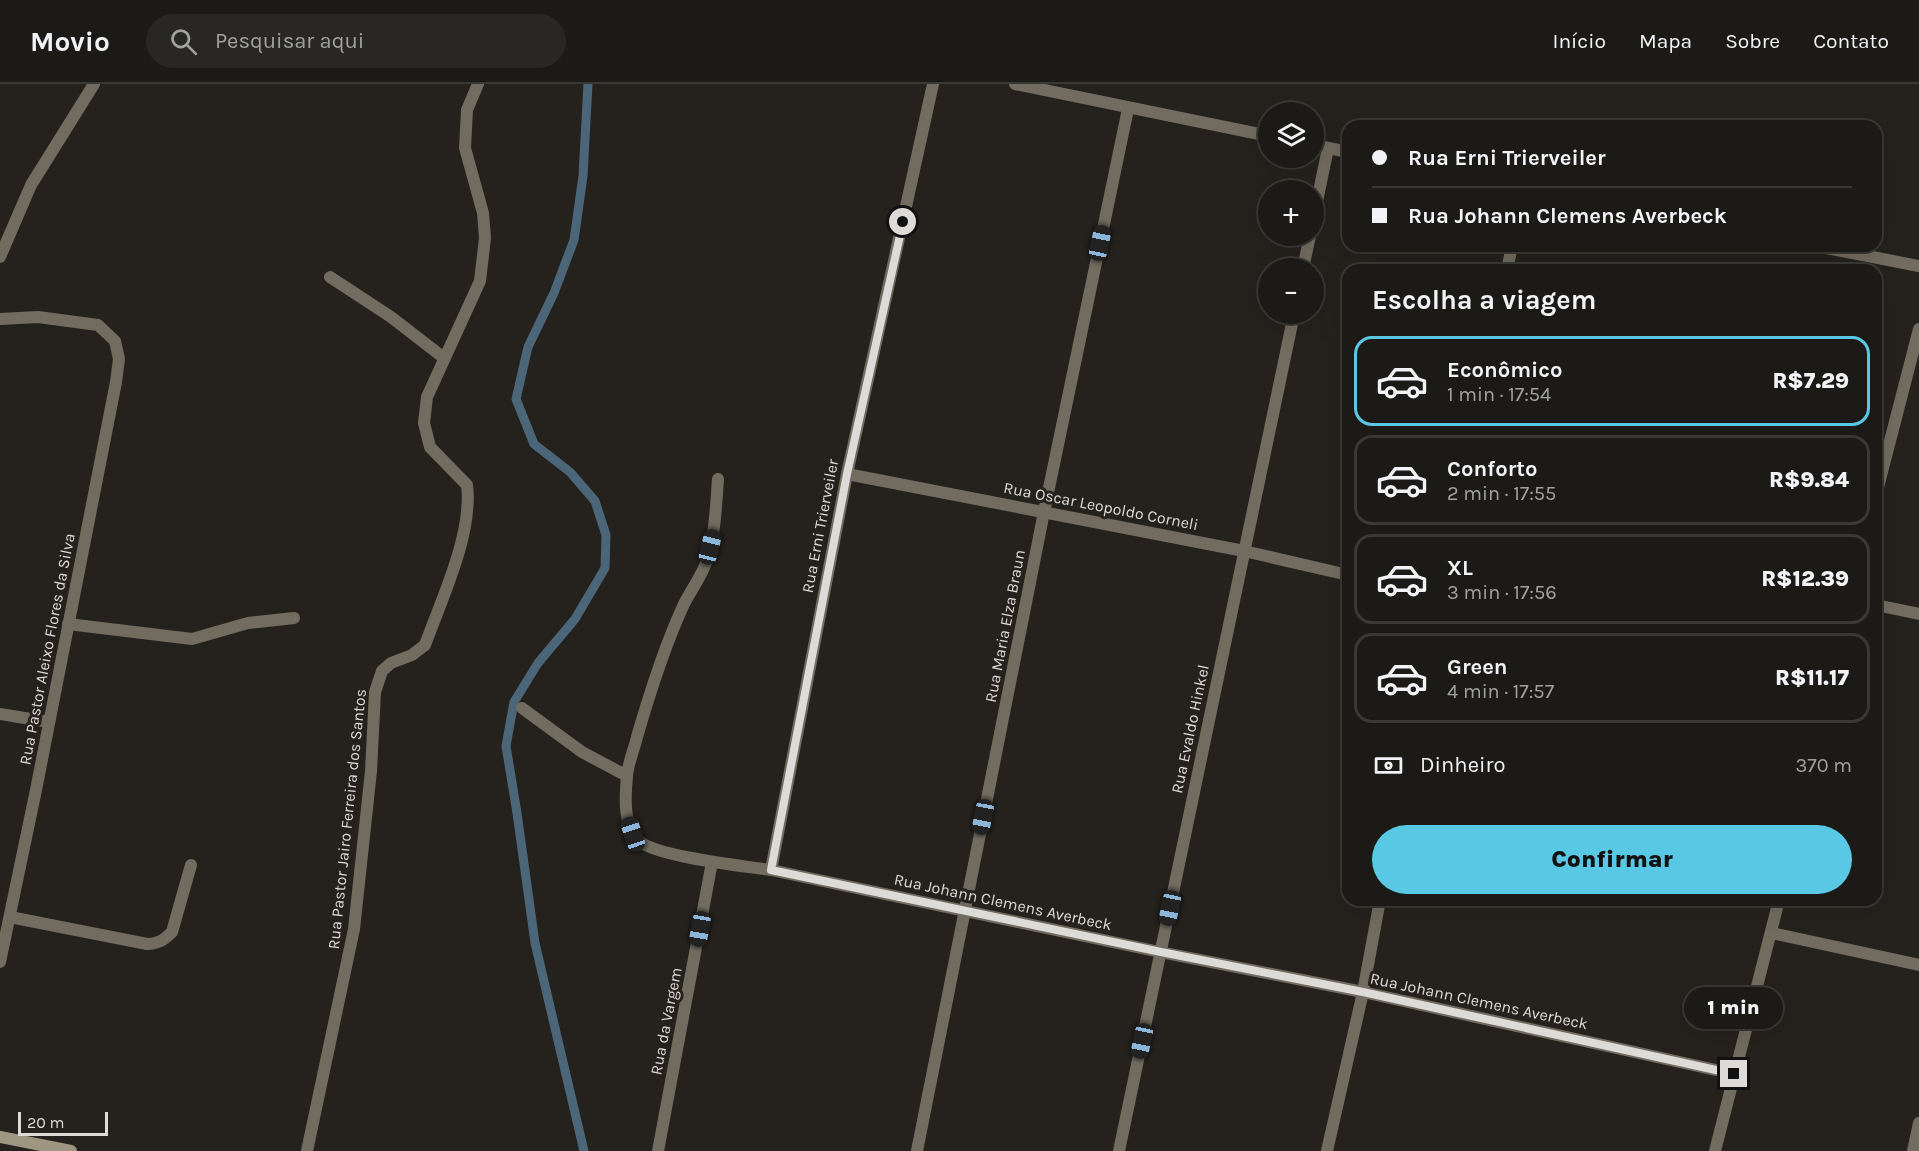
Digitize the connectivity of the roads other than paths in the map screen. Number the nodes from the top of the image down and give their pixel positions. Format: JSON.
{"nodes":[{"id":1,"x":94,"y":84,"type":"edge"},
{"id":2,"x":478,"y":84,"type":"edge"},
{"id":3,"x":933,"y":84,"type":"edge"},
{"id":4,"x":1015,"y":84,"type":"edge"},
{"id":5,"x":1128,"y":109,"type":"junction"},
{"id":6,"x":1258,"y":134,"type":"edge"},
{"id":7,"x":1324,"y":147,"type":"edge"},
{"id":8,"x":1328,"y":148,"type":"junction"},
{"id":9,"x":1342,"y":151,"type":"edge"},
{"id":10,"x":1321,"y":180,"type":"edge"},
{"id":11,"x":1847,"y":252,"type":"edge"},
{"id":12,"x":0,"y":257,"type":"edge"},
{"id":13,"x":1919,"y":266,"type":"edge"},
{"id":14,"x":330,"y":278,"type":"dead end"},
{"id":15,"x":0,"y":319,"type":"edge"},
{"id":16,"x":1292,"y":324,"type":"edge"},
{"id":17,"x":1919,"y":329,"type":"edge"},
{"id":18,"x":444,"y":358,"type":"junction"},
{"id":19,"x":1882,"y":462,"type":"edge"},
{"id":20,"x":847,"y":474,"type":"junction"},
{"id":21,"x":718,"y":479,"type":"dead end"},
{"id":22,"x":1044,"y":512,"type":"junction"},
{"id":23,"x":1244,"y":550,"type":"junction"},
{"id":24,"x":1342,"y":574,"type":"edge"},
{"id":25,"x":1882,"y":606,"type":"edge"},
{"id":26,"x":1919,"y":614,"type":"edge"},
{"id":27,"x":294,"y":618,"type":"dead end"},
{"id":28,"x":68,"y":624,"type":"junction"},
{"id":29,"x":522,"y":708,"type":"dead end"},
{"id":30,"x":0,"y":714,"type":"edge"},
{"id":31,"x":49,"y":722,"type":"junction"},
{"id":32,"x":627,"y":776,"type":"junction"},
{"id":33,"x":712,"y":862,"type":"junction"},
{"id":34,"x":191,"y":865,"type":"dead end"},
{"id":35,"x":771,"y":870,"type":"junction"},
{"id":36,"x":1379,"y":906,"type":"edge"},
{"id":37,"x":1778,"y":906,"type":"edge"},
{"id":38,"x":965,"y":911,"type":"junction"},
{"id":39,"x":10,"y":916,"type":"junction"},
{"id":40,"x":1772,"y":933,"type":"junction"},
{"id":41,"x":1161,"y":952,"type":"junction"},
{"id":42,"x":0,"y":962,"type":"edge"},
{"id":43,"x":1919,"y":965,"type":"edge"},
{"id":44,"x":1363,"y":992,"type":"junction"},
{"id":45,"x":1734,"y":1074,"type":"junction"},
{"id":46,"x":1919,"y":1123,"type":"edge"},
{"id":47,"x":0,"y":1137,"type":"edge"},
{"id":48,"x":70,"y":1151,"type":"edge"},
{"id":49,"x":307,"y":1151,"type":"edge"},
{"id":50,"x":658,"y":1151,"type":"edge"},
{"id":51,"x":917,"y":1151,"type":"edge"},
{"id":52,"x":1119,"y":1151,"type":"edge"},
{"id":53,"x":1327,"y":1151,"type":"edge"},
{"id":54,"x":1715,"y":1151,"type":"edge"},
{"id":55,"x":1913,"y":1151,"type":"edge"}],
"edges":[{"from":1,"to":12,"type":"street"},
{"from":2,"to":18,"type":"street","name":"Rua Pastor Jairo Ferreira dos Santos"},
{"from":3,"to":20,"type":"street","name":"Rua Erni Trierveiler"},
{"from":4,"to":5,"type":"street"},
{"from":5,"to":6,"type":"street"},
{"from":5,"to":22,"type":"street","name":"Rua Maria Elza Braun"},
{"from":7,"to":8,"type":"street"},
{"from":8,"to":9,"type":"street"},
{"from":8,"to":10,"type":"street"},
{"from":11,"to":13,"type":"street"},
{"from":14,"to":18,"type":"street"},
{"from":15,"to":28,"type":"street","name":"Rua Pastor Aleixo Flores da Silva"},
{"from":16,"to":23,"type":"street","name":"Rua Evaldo Hinkel"},
{"from":17,"to":19,"type":"street"},
{"from":18,"to":49,"type":"street","name":"Rua Pastor Jairo Ferreira dos Santos"},
{"from":20,"to":22,"type":"street","name":"Rua Oscar Leopoldo Corneli"},
{"from":20,"to":35,"type":"street","name":"Rua Erni Trierveiler"},
{"from":21,"to":32,"type":"street","name":"Rua Johann Clemens Averbeck"},
{"from":22,"to":23,"type":"street","name":"Rua Oscar Leopoldo Corneli"},
{"from":22,"to":38,"type":"street","name":"Rua Maria Elza Braun"},
{"from":23,"to":24,"type":"street","name":"Rua Oscar Leopoldo Corneli"},
{"from":23,"to":41,"type":"street","name":"Rua Evaldo Hinkel"},
{"from":25,"to":26,"type":"street"},
{"from":27,"to":28,"type":"street"},
{"from":28,"to":31,"type":"street","name":"Rua Pastor Aleixo Flores da Silva"},
{"from":29,"to":32,"type":"street"},
{"from":30,"to":31,"type":"street"},
{"from":31,"to":39,"type":"street","name":"Rua Pastor Aleixo Flores da Silva"},
{"from":32,"to":33,"type":"street","name":"Rua Johann Clemens Averbeck"},
{"from":33,"to":35,"type":"street","name":"Rua Johann Clemens Averbeck"},
{"from":33,"to":50,"type":"street","name":"Rua da Vargem"},
{"from":34,"to":39,"type":"street"},
{"from":35,"to":38,"type":"street","name":"Rua Johann Clemens Averbeck"},
{"from":36,"to":44,"type":"street"},
{"from":37,"to":40,"type":"street"},
{"from":38,"to":41,"type":"street","name":"Rua Johann Clemens Averbeck"},
{"from":38,"to":51,"type":"street","name":"Rua Maria Elza Braun"},
{"from":39,"to":42,"type":"street","name":"Rua Pastor Aleixo Flores da Silva"},
{"from":40,"to":43,"type":"street"},
{"from":40,"to":45,"type":"street"},
{"from":41,"to":44,"type":"street","name":"Rua Johann Clemens Averbeck"},
{"from":41,"to":52,"type":"street","name":"Rua Evaldo Hinkel"},
{"from":44,"to":45,"type":"street","name":"Rua Johann Clemens Averbeck"},
{"from":44,"to":53,"type":"street"},
{"from":45,"to":54,"type":"street"},
{"from":46,"to":55,"type":"street"},
{"from":47,"to":48,"type":"street"}]}
